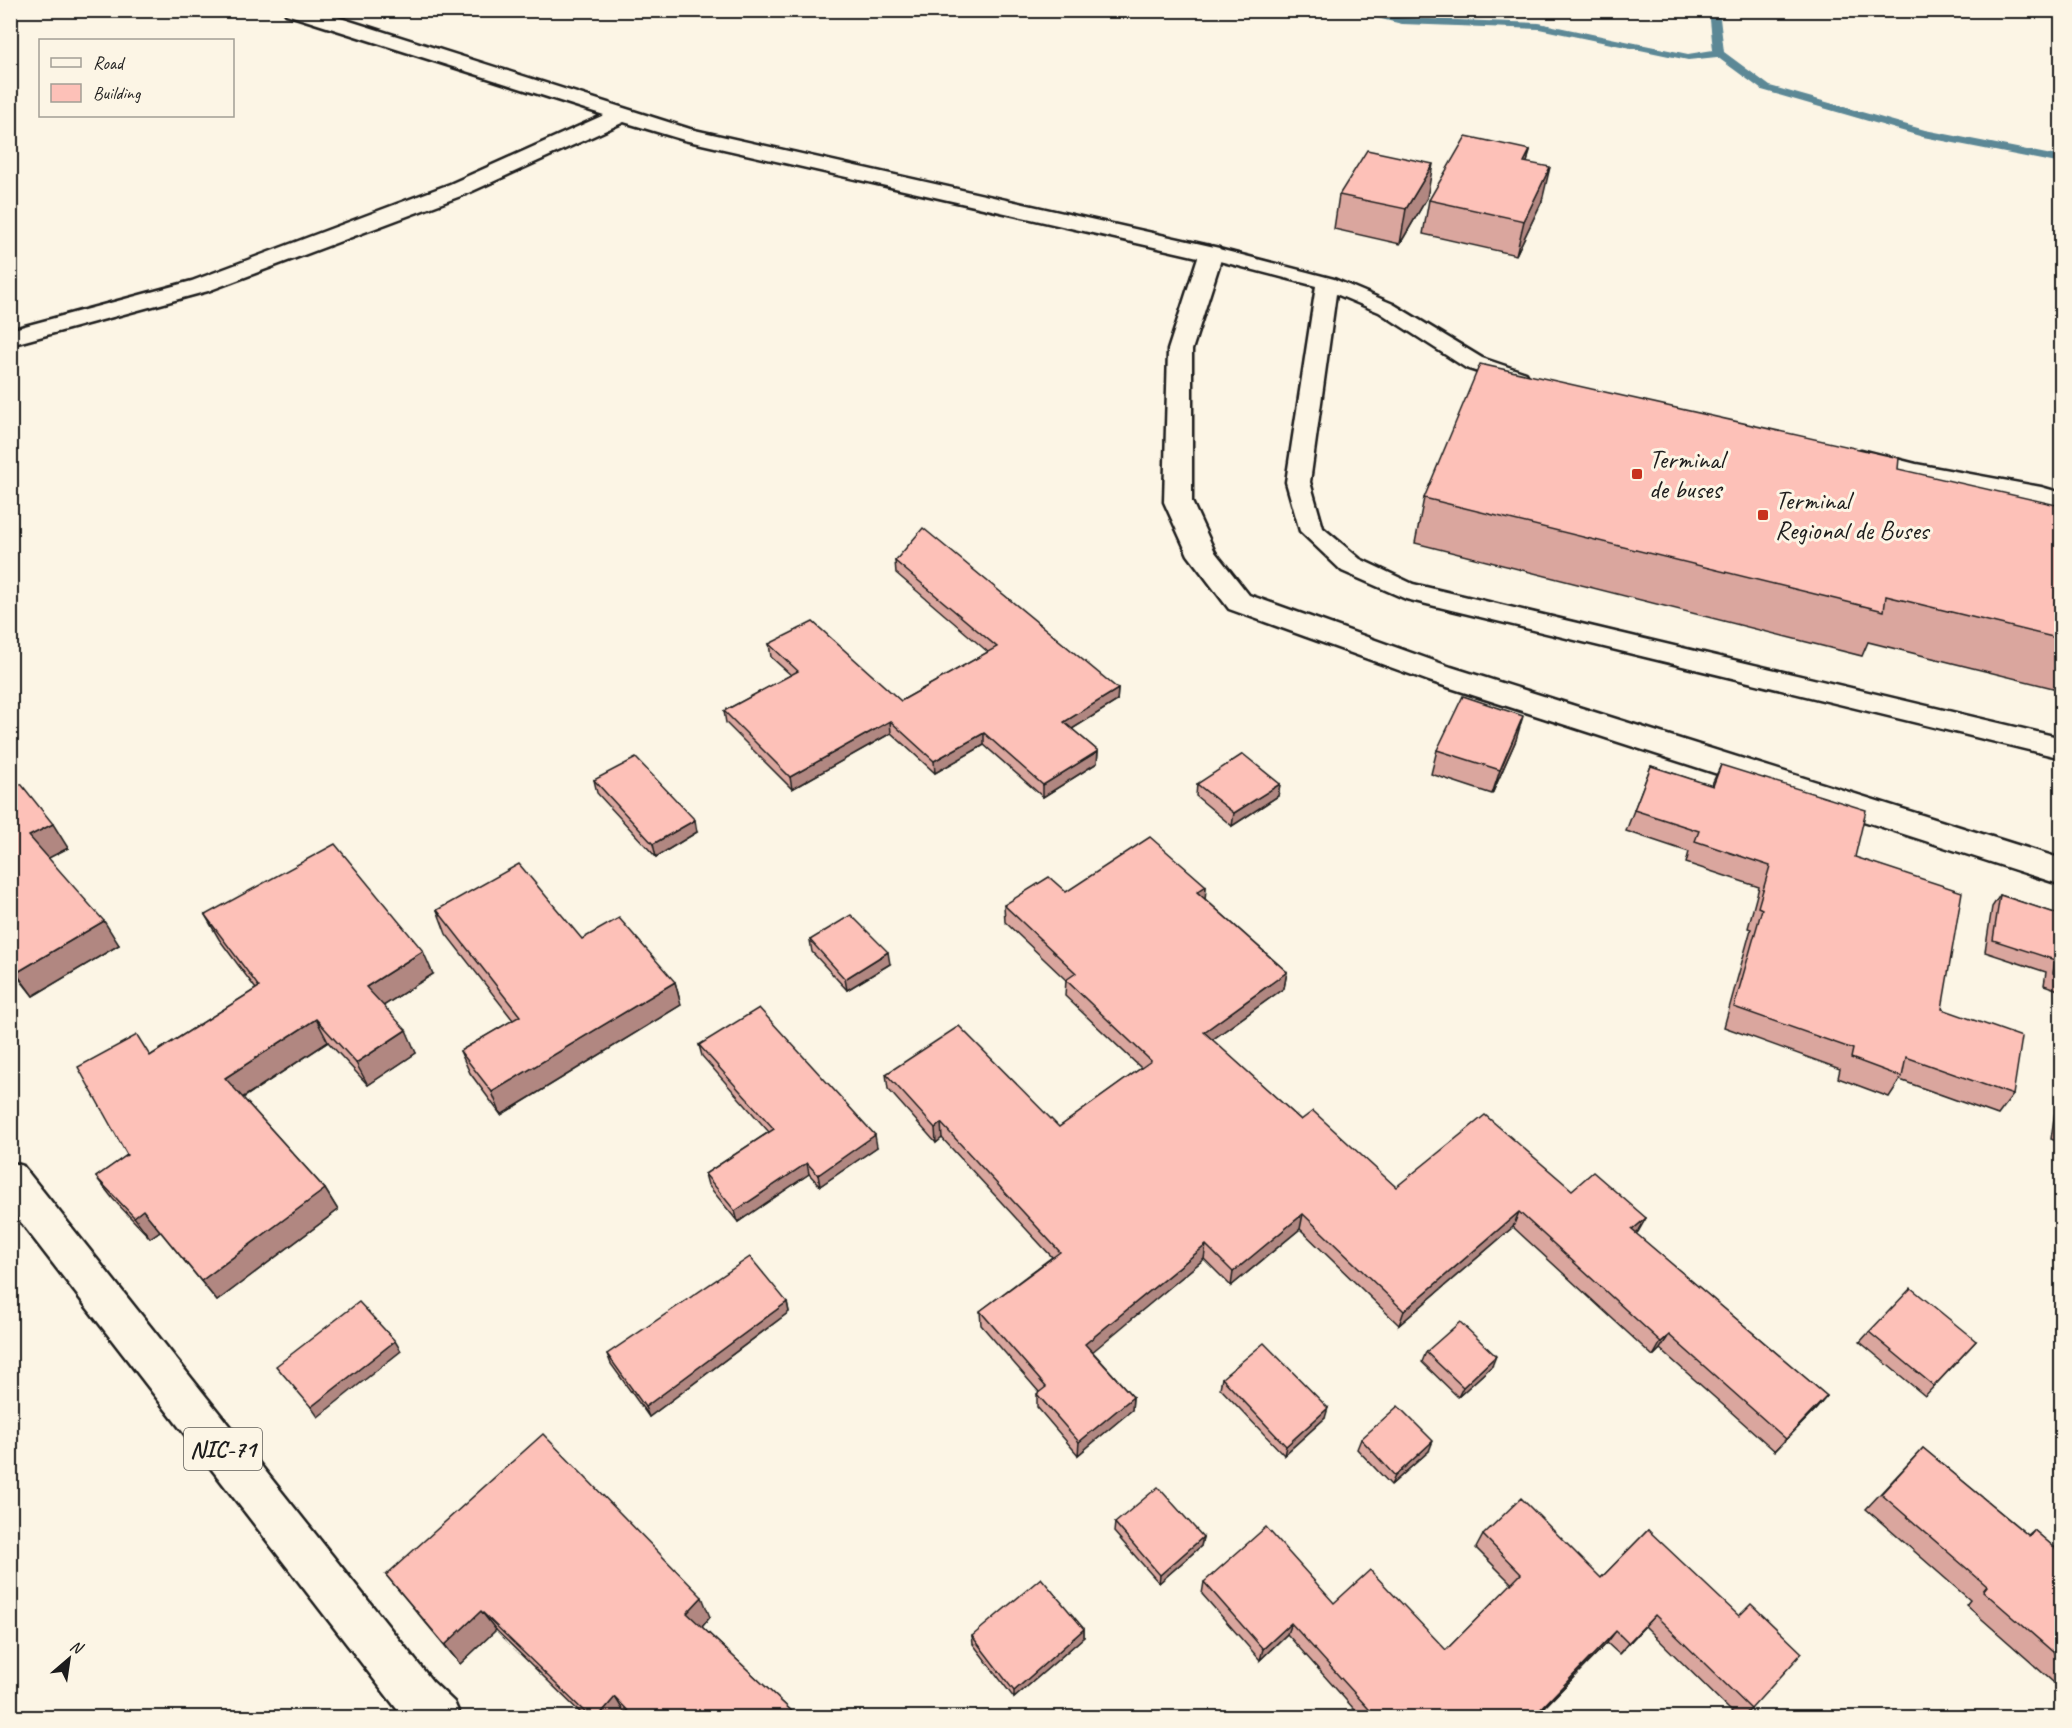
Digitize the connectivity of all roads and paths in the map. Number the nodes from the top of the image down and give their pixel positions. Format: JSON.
{"nodes":[{"id":1,"x":293,"y":10,"type":"edge"},
{"id":2,"x":622,"y":115,"type":"junction"},
{"id":3,"x":1211,"y":253,"type":"junction"},
{"id":4,"x":1328,"y":283,"type":"junction"},
{"id":5,"x":10,"y":338,"type":"edge"},
{"id":6,"x":1538,"y":385,"type":"edge"},
{"id":7,"x":1835,"y":450,"type":"edge"},
{"id":8,"x":2061,"y":501,"type":"edge"},
{"id":9,"x":2061,"y":748,"type":"edge"},
{"id":10,"x":2061,"y":872,"type":"edge"},
{"id":11,"x":10,"y":1178,"type":"edge"},
{"id":12,"x":438,"y":1718,"type":"edge"}],
"edges":[{"from":1,"to":2,"type":"main road"},
{"from":2,"to":3,"type":"main road"},
{"from":2,"to":5,"type":"main road"},
{"from":3,"to":4,"type":"lane"},
{"from":3,"to":10,"type":"main road"},
{"from":4,"to":6,"type":"lane"},
{"from":4,"to":9,"type":"lane"},
{"from":7,"to":8,"type":"lane"},
{"from":11,"to":12,"type":"main road","number":"NIC-71"}]}
